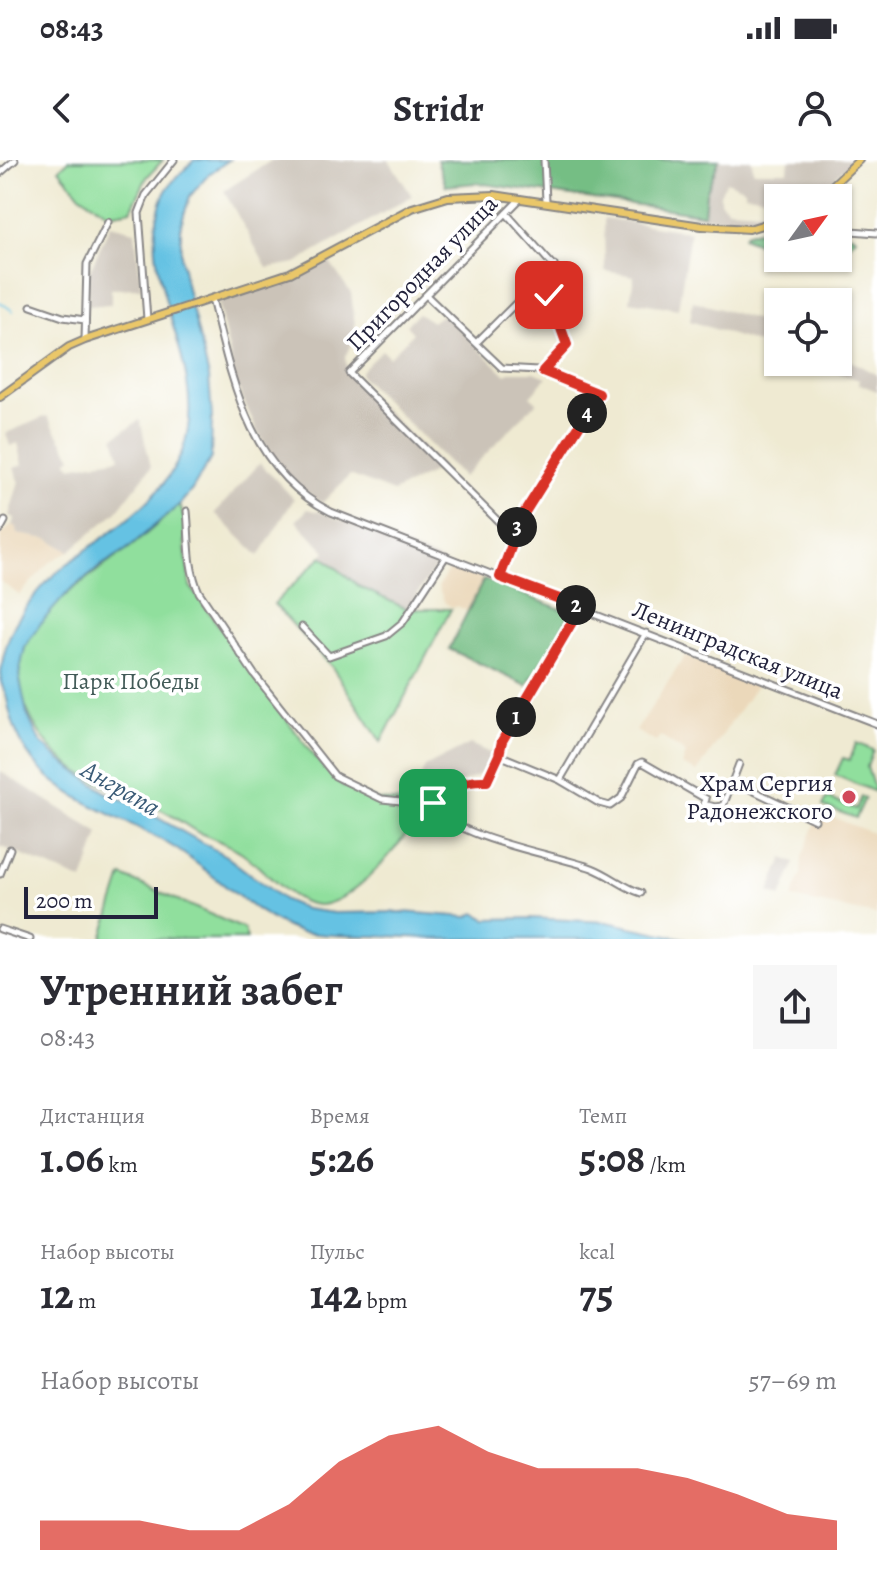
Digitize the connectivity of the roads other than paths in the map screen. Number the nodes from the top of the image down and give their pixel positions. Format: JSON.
{"nodes":[{"id":1,"x":15,"y":160,"type":"edge"},
{"id":2,"x":174,"y":160,"type":"edge"},
{"id":3,"x":544,"y":160,"type":"edge"},
{"id":4,"x":859,"y":160,"type":"edge"},
{"id":5,"x":0,"y":173,"type":"edge"},
{"id":6,"x":834,"y":184,"type":"edge"},
{"id":7,"x":521,"y":198,"type":"junction"},
{"id":8,"x":546,"y":201,"type":"junction"},
{"id":9,"x":506,"y":213,"type":"junction"},
{"id":10,"x":108,"y":222,"type":"dead end"},
{"id":11,"x":764,"y":224,"type":"edge"},
{"id":12,"x":852,"y":231,"type":"edge"},
{"id":13,"x":877,"y":233,"type":"edge"},
{"id":14,"x":554,"y":265,"type":"junction"},
{"id":15,"x":539,"y":280,"type":"junction"},
{"id":16,"x":545,"y":287,"type":"junction"},
{"id":17,"x":426,"y":295,"type":"junction"},
{"id":18,"x":211,"y":298,"type":"junction"},
{"id":19,"x":31,"y":306,"type":"dead end"},
{"id":20,"x":147,"y":319,"type":"junction"},
{"id":21,"x":85,"y":320,"type":"junction"},
{"id":22,"x":85,"y":340,"type":"junction"},
{"id":23,"x":476,"y":343,"type":"junction"},
{"id":24,"x":543,"y":371,"type":"junction"},
{"id":25,"x":0,"y":397,"type":"edge"},
{"id":26,"x":187,"y":511,"type":"dead end"},
{"id":27,"x":5,"y":521,"type":"dead end"},
{"id":28,"x":0,"y":530,"type":"edge"},
{"id":29,"x":513,"y":536,"type":"junction"},
{"id":30,"x":446,"y":556,"type":"junction"},
{"id":31,"x":500,"y":577,"type":"junction"},
{"id":32,"x":581,"y":607,"type":"junction"},
{"id":33,"x":302,"y":627,"type":"dead end"},
{"id":34,"x":646,"y":633,"type":"junction"},
{"id":35,"x":877,"y":724,"type":"edge"},
{"id":36,"x":499,"y":755,"type":"junction"},
{"id":37,"x":739,"y":764,"type":"dead end"},
{"id":38,"x":560,"y":780,"type":"junction"},
{"id":39,"x":733,"y":781,"type":"junction"},
{"id":40,"x":435,"y":800,"type":"junction"},
{"id":41,"x":815,"y":820,"type":"dead end"},
{"id":42,"x":10,"y":849,"type":"dead end"},
{"id":43,"x":0,"y":874,"type":"edge"},
{"id":44,"x":641,"y":893,"type":"dead end"},
{"id":45,"x":0,"y":929,"type":"edge"},
{"id":46,"x":30,"y":939,"type":"edge"}],
"edges":[{"from":1,"to":5,"type":"street"},
{"from":2,"to":20,"type":"street"},
{"from":3,"to":8,"type":"street"},
{"from":4,"to":6,"type":"main road"},
{"from":7,"to":8,"type":"main road"},
{"from":7,"to":9,"type":"street","name":"Пригородная улица"},
{"from":7,"to":18,"type":"main road"},
{"from":8,"to":11,"type":"main road"},
{"from":9,"to":14,"type":"street"},
{"from":9,"to":17,"type":"street","name":"Пригородная улица"},
{"from":10,"to":21,"type":"street"},
{"from":12,"to":13,"type":"street"},
{"from":14,"to":15,"type":"street"},
{"from":14,"to":16,"type":"street"},
{"from":15,"to":16,"type":"street"},
{"from":15,"to":23,"type":"street"},
{"from":16,"to":24,"type":"street"},
{"from":17,"to":23,"type":"street"},
{"from":17,"to":29,"type":"street","name":"Пригородная улица"},
{"from":18,"to":20,"type":"main road"},
{"from":18,"to":30,"type":"street","name":"Ленинградская улица"},
{"from":19,"to":21,"type":"street"},
{"from":20,"to":22,"type":"main road"},
{"from":21,"to":22,"type":"street"},
{"from":22,"to":25,"type":"main road"},
{"from":23,"to":24,"type":"street"},
{"from":24,"to":29,"type":"street"},
{"from":26,"to":40,"type":"street"},
{"from":27,"to":28,"type":"street"},
{"from":29,"to":31,"type":"street"},
{"from":30,"to":31,"type":"street","name":"Ленинградская улица"},
{"from":30,"to":33,"type":"street"},
{"from":31,"to":32,"type":"street","name":"Ленинградская улица"},
{"from":32,"to":34,"type":"street","name":"Ленинградская улица"},
{"from":32,"to":36,"type":"street"},
{"from":34,"to":35,"type":"street","name":"Ленинградская улица"},
{"from":34,"to":38,"type":"street"},
{"from":36,"to":38,"type":"street"},
{"from":36,"to":40,"type":"street"},
{"from":37,"to":39,"type":"street"},
{"from":38,"to":39,"type":"street"},
{"from":39,"to":41,"type":"street"},
{"from":40,"to":44,"type":"street"},
{"from":42,"to":43,"type":"street"},
{"from":45,"to":46,"type":"street"}]}
